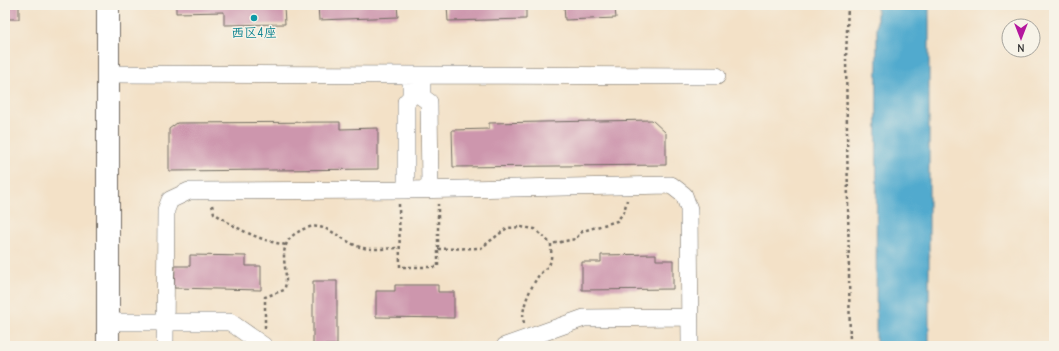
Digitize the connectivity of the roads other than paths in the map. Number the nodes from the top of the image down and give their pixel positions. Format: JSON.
{"nodes":[{"id":1,"x":108,"y":5,"type":"edge"},
{"id":2,"x":107,"y":74,"type":"junction"},
{"id":3,"x":417,"y":76,"type":"junction"},
{"id":4,"x":717,"y":76,"type":"dead end"},
{"id":5,"x":402,"y":190,"type":"junction"},
{"id":6,"x":434,"y":190,"type":"junction"},
{"id":7,"x":690,"y":317,"type":"junction"},
{"id":8,"x":107,"y":322,"type":"junction"},
{"id":9,"x":165,"y":322,"type":"junction"},
{"id":10,"x":265,"y":339,"type":"edge"},
{"id":11,"x":510,"y":344,"type":"edge"},
{"id":12,"x":108,"y":346,"type":"edge"},
{"id":13,"x":165,"y":346,"type":"edge"},
{"id":14,"x":690,"y":346,"type":"edge"}],
"edges":[{"from":1,"to":2,"type":"street"},
{"from":2,"to":3,"type":"street"},
{"from":2,"to":8,"type":"street"},
{"from":3,"to":4,"type":"street"},
{"from":3,"to":5,"type":"street"},
{"from":3,"to":6,"type":"street"},
{"from":5,"to":6,"type":"street"},
{"from":5,"to":9,"type":"street"},
{"from":6,"to":7,"type":"street"},
{"from":7,"to":11,"type":"street"},
{"from":7,"to":14,"type":"street"},
{"from":8,"to":9,"type":"street"},
{"from":8,"to":12,"type":"street"},
{"from":9,"to":10,"type":"street"},
{"from":9,"to":13,"type":"street"}]}
